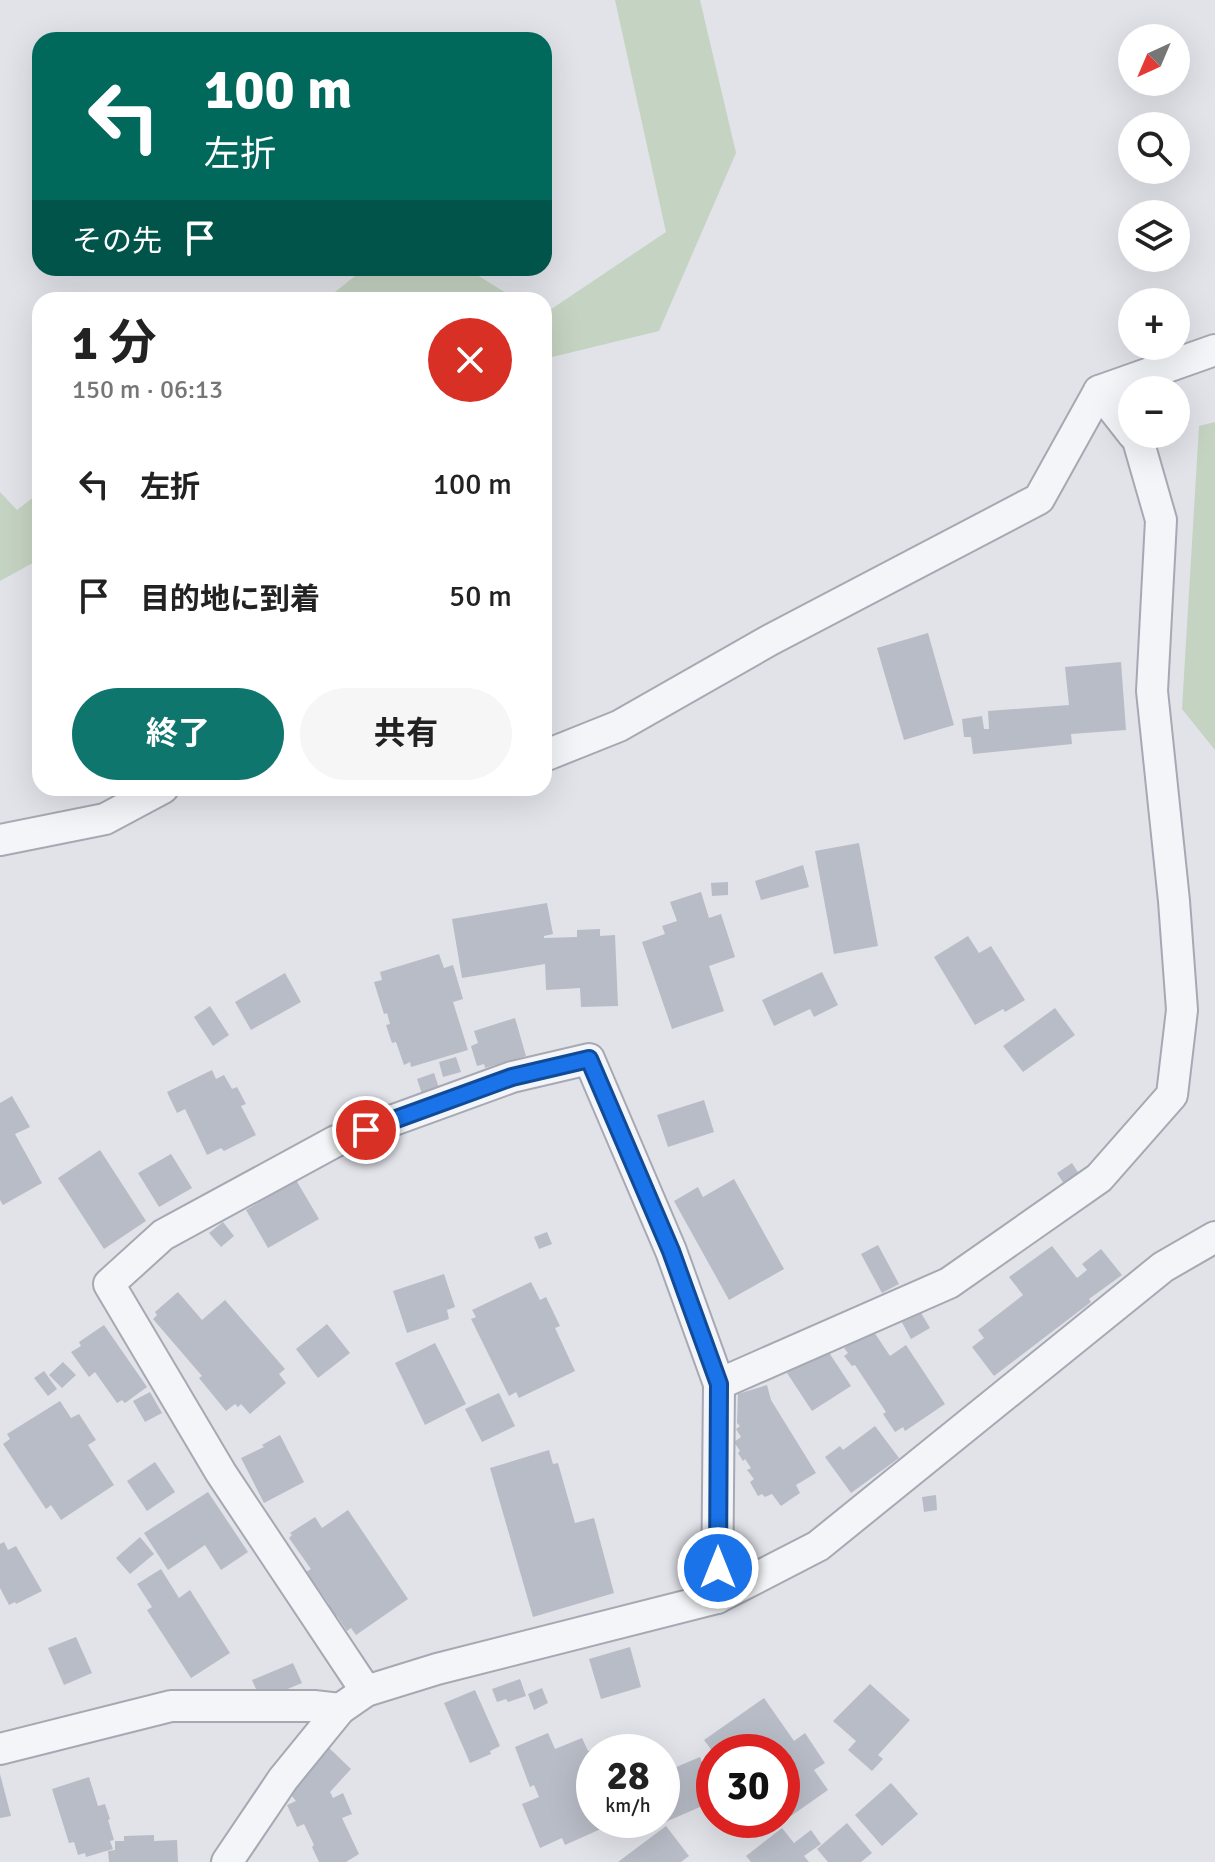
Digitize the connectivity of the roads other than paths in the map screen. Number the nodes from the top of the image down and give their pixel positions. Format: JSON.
{"nodes":[{"id":1,"x":1215,"y":350,"type":"edge"},
{"id":2,"x":1099,"y":391,"type":"junction"},
{"id":3,"x":1118,"y":416,"type":"edge"},
{"id":4,"x":1140,"y":448,"type":"edge"},
{"id":5,"x":552,"y":753,"type":"edge"},
{"id":6,"x":148,"y":796,"type":"edge"},
{"id":7,"x":0,"y":840,"type":"edge"},
{"id":8,"x":1215,"y":1237,"type":"edge"},
{"id":9,"x":719,"y":1384,"type":"junction"},
{"id":10,"x":717,"y":1598,"type":"junction"},
{"id":11,"x":366,"y":1691,"type":"junction"},
{"id":12,"x":340,"y":1709,"type":"junction"},
{"id":13,"x":0,"y":1749,"type":"edge"},
{"id":14,"x":227,"y":1862,"type":"edge"}],
"edges":[{"from":1,"to":2,"type":"street"},
{"from":2,"to":3,"type":"street"},
{"from":2,"to":5,"type":"street"},
{"from":4,"to":9,"type":"street"},
{"from":6,"to":7,"type":"street"},
{"from":8,"to":10,"type":"street"},
{"from":9,"to":10,"type":"street"},
{"from":9,"to":11,"type":"street"},
{"from":10,"to":11,"type":"street"},
{"from":11,"to":12,"type":"street"},
{"from":12,"to":13,"type":"street"},
{"from":12,"to":14,"type":"street"}]}
